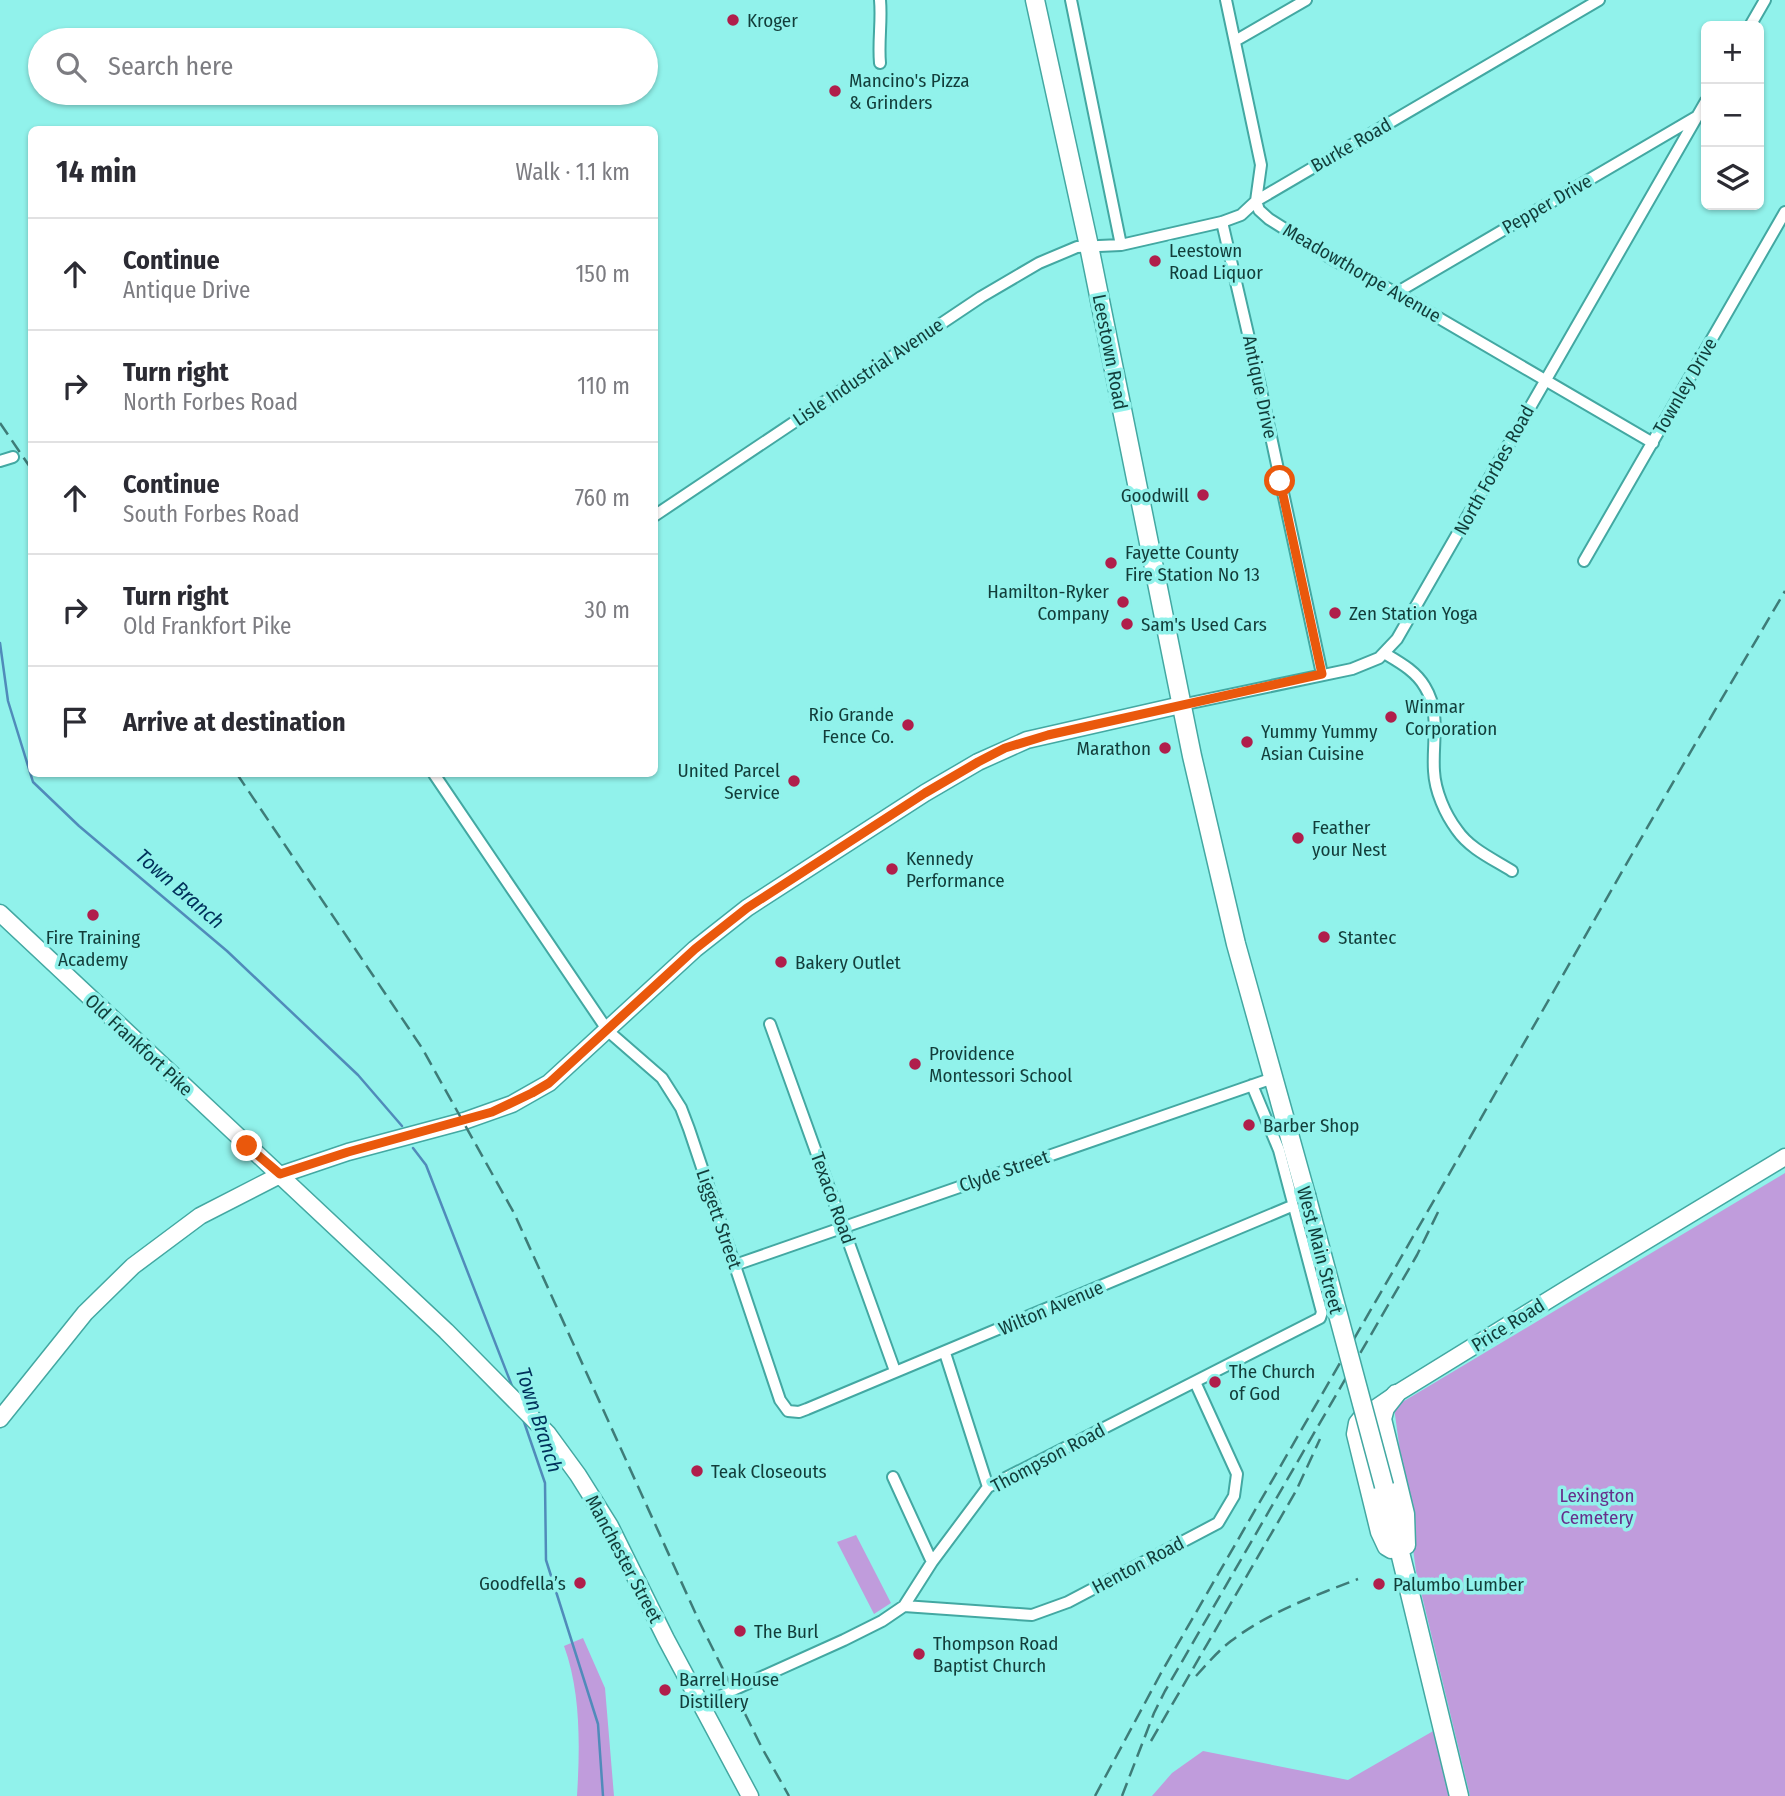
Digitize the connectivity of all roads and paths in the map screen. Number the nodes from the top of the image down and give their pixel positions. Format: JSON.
{"nodes":[{"id":1,"x":880,"y":0,"type":"edge"},
{"id":2,"x":1035,"y":0,"type":"edge"},
{"id":3,"x":1071,"y":0,"type":"edge"},
{"id":4,"x":1226,"y":0,"type":"edge"},
{"id":5,"x":1306,"y":0,"type":"edge"},
{"id":6,"x":1599,"y":0,"type":"edge"},
{"id":7,"x":1765,"y":0,"type":"edge"},
{"id":8,"x":1753,"y":21,"type":"edge"},
{"id":9,"x":1235,"y":41,"type":"junction"},
{"id":10,"x":880,"y":63,"type":"dead end"},
{"id":11,"x":1701,"y":110,"type":"edge"},
{"id":12,"x":1698,"y":116,"type":"junction"},
{"id":13,"x":1256,"y":201,"type":"junction"},
{"id":14,"x":1785,"y":212,"type":"edge"},
{"id":15,"x":1222,"y":222,"type":"junction"},
{"id":16,"x":1121,"y":245,"type":"junction"},
{"id":17,"x":1089,"y":246,"type":"junction"},
{"id":18,"x":1396,"y":293,"type":"junction"},
{"id":19,"x":1545,"y":380,"type":"junction"},
{"id":20,"x":1653,"y":443,"type":"junction"},
{"id":21,"x":13,"y":457,"type":"dead end"},
{"id":22,"x":0,"y":461,"type":"edge"},
{"id":23,"x":658,"y":513,"type":"edge"},
{"id":24,"x":1584,"y":561,"type":"dead end"},
{"id":25,"x":1384,"y":653,"type":"junction"},
{"id":26,"x":1322,"y":674,"type":"junction"},
{"id":27,"x":1181,"y":705,"type":"junction"},
{"id":28,"x":436,"y":777,"type":"edge"},
{"id":29,"x":1512,"y":871,"type":"dead end"},
{"id":30,"x":0,"y":913,"type":"edge"},
{"id":31,"x":770,"y":1024,"type":"dead end"},
{"id":32,"x":608,"y":1031,"type":"junction"},
{"id":33,"x":1273,"y":1078,"type":"junction"},
{"id":34,"x":1252,"y":1085,"type":"junction"},
{"id":35,"x":1785,"y":1157,"type":"edge"},
{"id":36,"x":280,"y":1174,"type":"junction"},
{"id":37,"x":1300,"y":1200,"type":"junction"},
{"id":38,"x":844,"y":1226,"type":"junction"},
{"id":39,"x":735,"y":1265,"type":"junction"},
{"id":40,"x":945,"y":1353,"type":"junction"},
{"id":41,"x":895,"y":1371,"type":"junction"},
{"id":42,"x":1195,"y":1382,"type":"junction"},
{"id":43,"x":1396,"y":1394,"type":"junction"},
{"id":44,"x":807,"y":1409,"type":"joint"},
{"id":45,"x":0,"y":1419,"type":"edge"},
{"id":46,"x":893,"y":1477,"type":"dead end"},
{"id":47,"x":988,"y":1487,"type":"junction"},
{"id":48,"x":1400,"y":1547,"type":"junction"},
{"id":49,"x":932,"y":1562,"type":"junction"},
{"id":50,"x":1408,"y":1577,"type":"junction"},
{"id":51,"x":904,"y":1606,"type":"junction"},
{"id":52,"x":701,"y":1706,"type":"junction"},
{"id":53,"x":750,"y":1796,"type":"edge"},
{"id":54,"x":1459,"y":1796,"type":"edge"}],
"edges":[{"from":1,"to":10,"type":"street"},
{"from":2,"to":17,"type":"main road","name":"Leestown Road"},
{"from":3,"to":16,"type":"street"},
{"from":4,"to":9,"type":"street"},
{"from":5,"to":9,"type":"street"},
{"from":6,"to":13,"type":"street","name":"Burke Road"},
{"from":7,"to":8,"type":"street"},
{"from":9,"to":13,"type":"street"},
{"from":11,"to":12,"type":"street","name":"North Forbes Road"},
{"from":12,"to":18,"type":"street","name":"Pepper Drive"},
{"from":12,"to":19,"type":"street","name":"North Forbes Road"},
{"from":13,"to":15,"type":"street","name":"Burke Road"},
{"from":13,"to":18,"type":"street","name":"Meadowthorpe Avenue"},
{"from":14,"to":20,"type":"street","name":"Townley Drive"},
{"from":15,"to":16,"type":"street","name":"Burke Road"},
{"from":15,"to":26,"type":"street","name":"Antique Drive"},
{"from":16,"to":17,"type":"street","name":"Burke Road"},
{"from":17,"to":23,"type":"street","name":"Lisle Industrial Avenue"},
{"from":17,"to":27,"type":"main road","name":"Leestown Road"},
{"from":18,"to":19,"type":"street","name":"Meadowthorpe Avenue"},
{"from":19,"to":20,"type":"street","name":"Meadowthorpe Avenue"},
{"from":19,"to":25,"type":"street","name":"North Forbes Road"},
{"from":20,"to":24,"type":"street","name":"Townley Drive"},
{"from":21,"to":22,"type":"street"},
{"from":25,"to":26,"type":"street","name":"North Forbes Road"},
{"from":25,"to":29,"type":"street"},
{"from":26,"to":27,"type":"street","name":"North Forbes Road"},
{"from":27,"to":32,"type":"main road"},
{"from":27,"to":33,"type":"main road","name":"West Main Street"},
{"from":28,"to":32,"type":"street"},
{"from":30,"to":36,"type":"main road","name":"Old Frankfort Pike"},
{"from":31,"to":38,"type":"street","name":"Texaco Road"},
{"from":32,"to":36,"type":"main road"},
{"from":32,"to":39,"type":"street","name":"Liggett Street"},
{"from":33,"to":34,"type":"street","name":"Clyde Street"},
{"from":33,"to":37,"type":"main road","name":"West Main Street"},
{"from":34,"to":37,"type":"street"},
{"from":34,"to":38,"type":"street","name":"Clyde Street"},
{"from":35,"to":43,"type":"main road","name":"Price Road"},
{"from":36,"to":45,"type":"main road"},
{"from":36,"to":52,"type":"main road","name":"Manchester Street"},
{"from":37,"to":40,"type":"street","name":"Wilton Avenue"},
{"from":37,"to":42,"type":"street","name":"Thompson Road"},
{"from":37,"to":48,"type":"main road","name":"West Main Street","bridge":true},
{"from":38,"to":39,"type":"street","name":"Clyde Street"},
{"from":38,"to":41,"type":"street","name":"Texaco Road"},
{"from":39,"to":44,"type":"street","name":"Liggett Street"},
{"from":40,"to":41,"type":"street","name":"Wilton Avenue"},
{"from":40,"to":47,"type":"street"},
{"from":41,"to":44,"type":"street","name":"Wilton Avenue"},
{"from":42,"to":47,"type":"street","name":"Thompson Road"},
{"from":42,"to":51,"type":"street","name":"Henton Road"},
{"from":43,"to":48,"type":"main road","name":"Price Road"},
{"from":43,"to":50,"type":"main road"},
{"from":46,"to":49,"type":"street"},
{"from":47,"to":49,"type":"street","name":"Thompson Road"},
{"from":48,"to":50,"type":"main road","name":"West Main Street"},
{"from":49,"to":51,"type":"street","name":"Thompson Road"},
{"from":50,"to":54,"type":"main road","name":"West Main Street"},
{"from":51,"to":52,"type":"street","name":"Thompson Road"},
{"from":52,"to":53,"type":"main road","name":"Manchester Street"}]}
